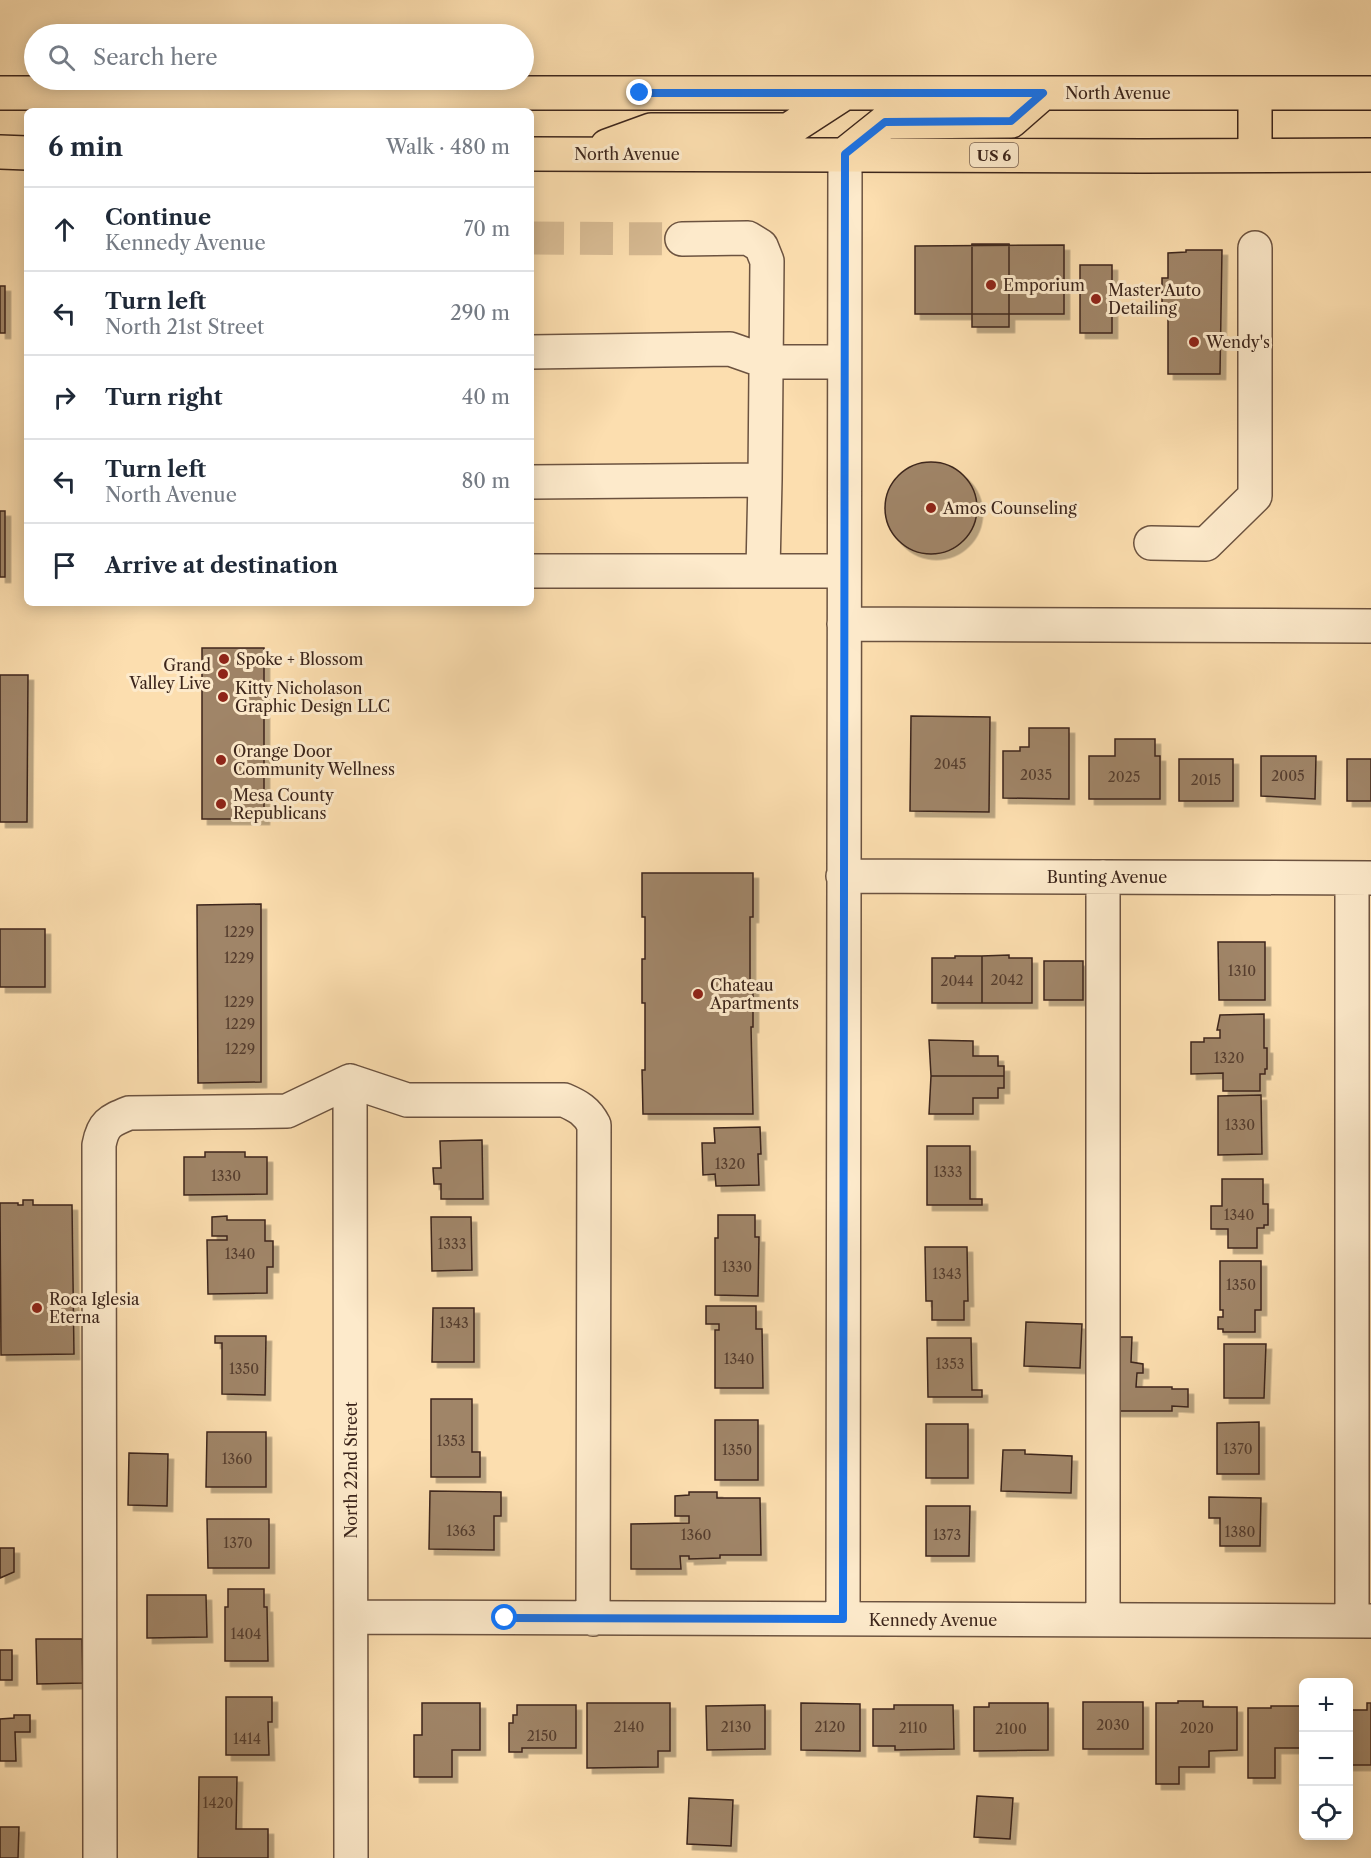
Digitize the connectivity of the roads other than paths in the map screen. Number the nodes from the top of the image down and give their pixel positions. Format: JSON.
{"nodes":[{"id":1,"x":0,"y":93,"type":"edge"},
{"id":2,"x":845,"y":93,"type":"junction"},
{"id":3,"x":1043,"y":93,"type":"junction"},
{"id":4,"x":1256,"y":93,"type":"junction"},
{"id":5,"x":1371,"y":93,"type":"edge"},
{"id":6,"x":0,"y":152,"type":"edge"},
{"id":7,"x":24,"y":153,"type":"edge"},
{"id":8,"x":534,"y":154,"type":"edge"},
{"id":9,"x":585,"y":154,"type":"junction"},
{"id":10,"x":845,"y":154,"type":"junction"},
{"id":11,"x":1256,"y":154,"type":"junction"},
{"id":12,"x":1371,"y":155,"type":"edge"},
{"id":13,"x":682,"y":239,"type":"tunnel mouth"},
{"id":14,"x":1255,"y":248,"type":"dead end"},
{"id":15,"x":534,"y":352,"type":"edge"},
{"id":16,"x":767,"y":362,"type":"junction"},
{"id":17,"x":844,"y":362,"type":"junction"},
{"id":18,"x":765,"y":480,"type":"junction"},
{"id":19,"x":534,"y":482,"type":"edge"},
{"id":20,"x":1151,"y":543,"type":"dead end"},
{"id":21,"x":763,"y":570,"type":"junction"},
{"id":22,"x":534,"y":571,"type":"edge"},
{"id":23,"x":844,"y":571,"type":"junction"},
{"id":24,"x":844,"y":624,"type":"junction"},
{"id":25,"x":1371,"y":626,"type":"edge"},
{"id":26,"x":843,"y":876,"type":"junction"},
{"id":27,"x":1103,"y":877,"type":"junction"},
{"id":28,"x":1362,"y":878,"type":"edge"},
{"id":29,"x":350,"y":1082,"type":"junction"},
{"id":30,"x":351,"y":1617,"type":"junction"},
{"id":31,"x":592,"y":1619,"type":"junction"},
{"id":32,"x":843,"y":1619,"type":"junction"},
{"id":33,"x":1103,"y":1620,"type":"junction"},
{"id":34,"x":1361,"y":1621,"type":"edge"},
{"id":35,"x":100,"y":1858,"type":"edge"},
{"id":36,"x":351,"y":1858,"type":"edge"}],
"edges":[{"from":1,"to":2,"type":"main road","name":"North Avenue"},
{"from":2,"to":3,"type":"main road","name":"North Avenue"},
{"from":2,"to":9,"type":"main road"},
{"from":3,"to":4,"type":"main road","name":"North Avenue"},
{"from":3,"to":10,"type":"main road"},
{"from":4,"to":5,"type":"main road","name":"North Avenue"},
{"from":4,"to":11,"type":"main road"},
{"from":6,"to":7,"type":"main road"},
{"from":8,"to":9,"type":"main road","name":"North Avenue","number":"US 6"},
{"from":9,"to":10,"type":"main road","name":"North Avenue","number":"US 6"},
{"from":10,"to":11,"type":"main road","name":"North Avenue","number":"US 6"},
{"from":10,"to":17,"type":"street"},
{"from":11,"to":12,"type":"main road","name":"North Avenue","number":"US 6"},
{"from":13,"to":16,"type":"street"},
{"from":14,"to":20,"type":"street"},
{"from":15,"to":16,"type":"street"},
{"from":16,"to":17,"type":"street"},
{"from":16,"to":18,"type":"street"},
{"from":17,"to":23,"type":"street"},
{"from":18,"to":19,"type":"street"},
{"from":18,"to":21,"type":"street"},
{"from":21,"to":22,"type":"street"},
{"from":21,"to":23,"type":"street"},
{"from":23,"to":24,"type":"street"},
{"from":24,"to":25,"type":"street"},
{"from":24,"to":26,"type":"street"},
{"from":26,"to":27,"type":"street","name":"Bunting Avenue"},
{"from":26,"to":32,"type":"street"},
{"from":27,"to":28,"type":"street","name":"Bunting Avenue"},
{"from":27,"to":33,"type":"street"},
{"from":28,"to":34,"type":"street"},
{"from":29,"to":30,"type":"street","name":"North 22nd Street"},
{"from":29,"to":31,"type":"street"},
{"from":29,"to":35,"type":"street"},
{"from":30,"to":31,"type":"street","name":"Kennedy Avenue"},
{"from":30,"to":36,"type":"street","name":"North 22nd Street"},
{"from":31,"to":32,"type":"street","name":"Kennedy Avenue"},
{"from":32,"to":33,"type":"street","name":"Kennedy Avenue"},
{"from":33,"to":34,"type":"street","name":"Kennedy Avenue"}]}
